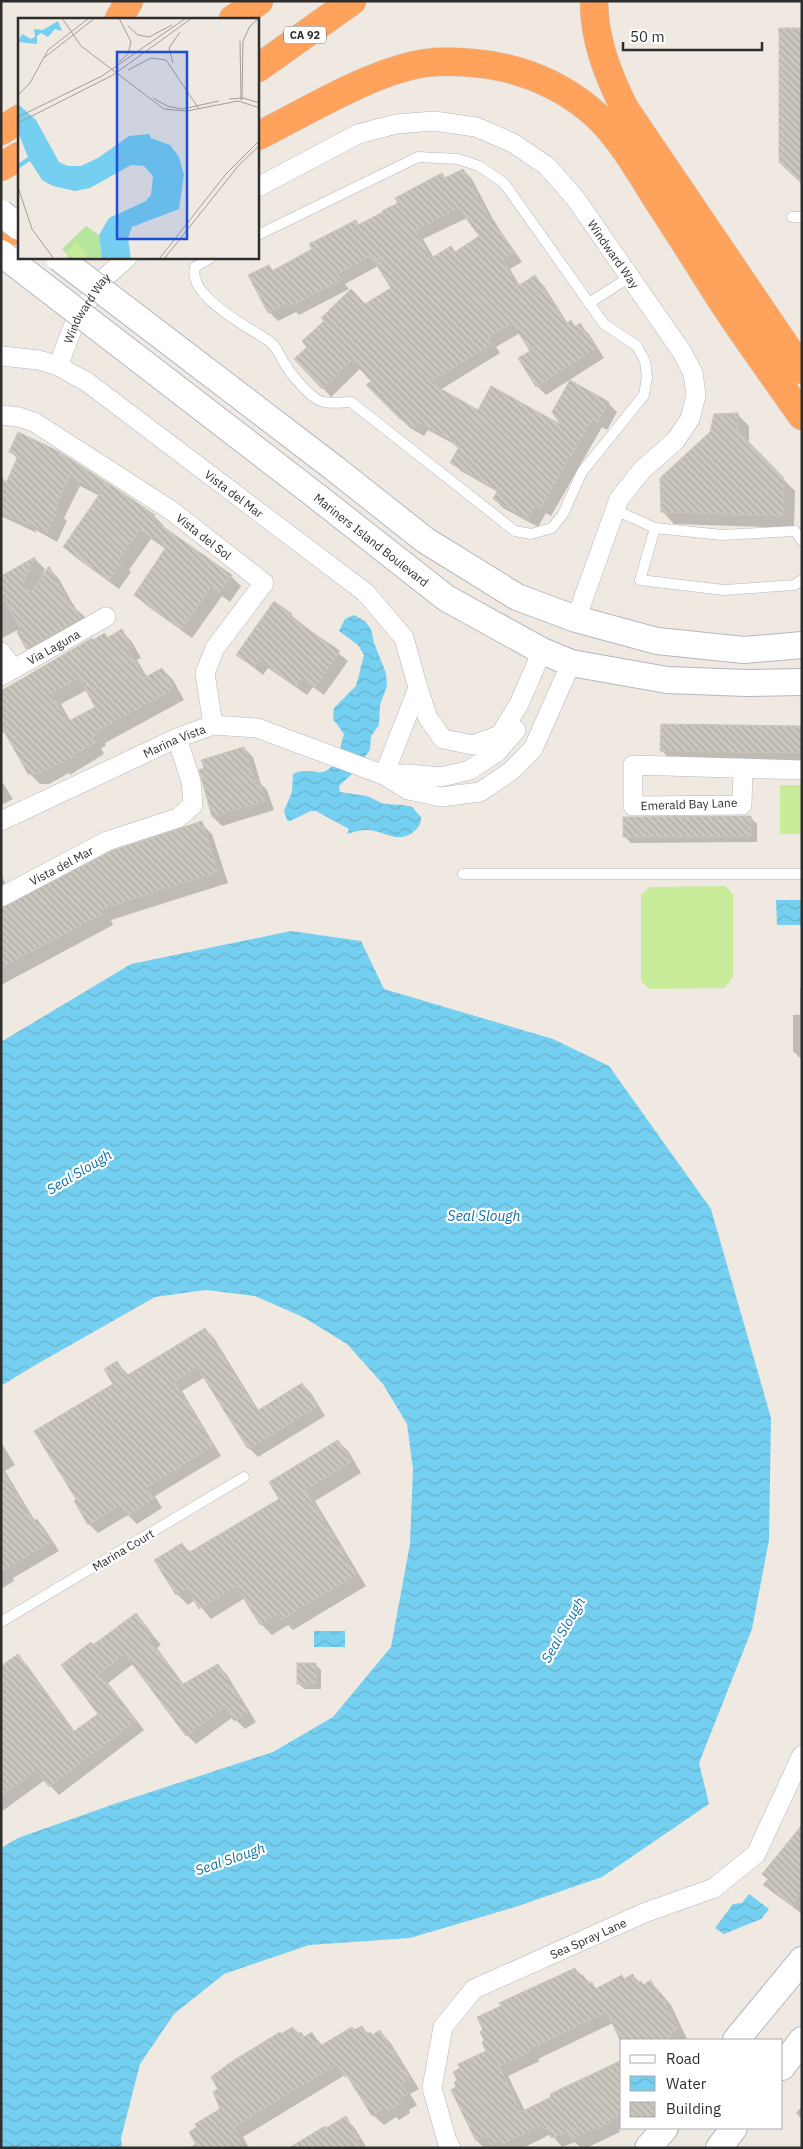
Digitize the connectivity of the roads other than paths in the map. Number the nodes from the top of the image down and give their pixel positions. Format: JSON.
{"nodes":[{"id":1,"x":129,"y":1,"type":"edge"},
{"id":2,"x":259,"y":1,"type":"edge"},
{"id":3,"x":352,"y":1,"type":"edge"},
{"id":4,"x":594,"y":1,"type":"edge"},
{"id":5,"x":120,"y":18,"type":"edge"},
{"id":6,"x":234,"y":18,"type":"edge"},
{"id":7,"x":259,"y":67,"type":"edge"},
{"id":8,"x":18,"y":120,"type":"edge"},
{"id":9,"x":1,"y":132,"type":"edge"},
{"id":10,"x":259,"y":135,"type":"edge"},
{"id":11,"x":18,"y":157,"type":"edge"},
{"id":12,"x":1,"y":167,"type":"edge"},
{"id":13,"x":259,"y":186,"type":"edge"},
{"id":14,"x":1,"y":213,"type":"edge"},
{"id":15,"x":18,"y":225,"type":"edge"},
{"id":16,"x":18,"y":227,"type":"edge"},
{"id":17,"x":259,"y":234,"type":"edge"},
{"id":18,"x":1,"y":237,"type":"edge"},
{"id":19,"x":1,"y":253,"type":"edge"},
{"id":20,"x":18,"y":258,"type":"edge"},
{"id":21,"x":60,"y":259,"type":"edge"},
{"id":22,"x":126,"y":259,"type":"edge"},
{"id":23,"x":208,"y":259,"type":"edge"},
{"id":24,"x":1,"y":266,"type":"edge"},
{"id":25,"x":630,"y":277,"type":"junction"},
{"id":26,"x":589,"y":303,"type":"junction"},
{"id":27,"x":1,"y":356,"type":"edge"},
{"id":28,"x":58,"y":366,"type":"junction"},
{"id":29,"x":802,"y":370,"type":"edge"},
{"id":30,"x":1,"y":415,"type":"edge"},
{"id":31,"x":802,"y":416,"type":"edge"},
{"id":32,"x":615,"y":510,"type":"junction"},
{"id":33,"x":655,"y":528,"type":"junction"},
{"id":34,"x":802,"y":541,"type":"edge"},
{"id":35,"x":802,"y":580,"type":"edge"},
{"id":36,"x":106,"y":618,"type":"dead end"},
{"id":37,"x":576,"y":619,"type":"junction"},
{"id":38,"x":802,"y":645,"type":"edge"},
{"id":39,"x":542,"y":651,"type":"junction"},
{"id":40,"x":1,"y":652,"type":"edge"},
{"id":41,"x":571,"y":663,"type":"junction"},
{"id":42,"x":7,"y":672,"type":"edge"},
{"id":43,"x":802,"y":682,"type":"edge"},
{"id":44,"x":418,"y":688,"type":"junction"},
{"id":45,"x":519,"y":704,"type":"junction"},
{"id":46,"x":213,"y":725,"type":"junction"},
{"id":47,"x":177,"y":738,"type":"junction"},
{"id":48,"x":743,"y":768,"type":"junction"},
{"id":49,"x":802,"y":770,"type":"edge"},
{"id":50,"x":375,"y":772,"type":"junction"},
{"id":51,"x":1,"y":821,"type":"edge"},
{"id":52,"x":463,"y":874,"type":"dead end"},
{"id":53,"x":802,"y":874,"type":"edge"},
{"id":54,"x":1,"y":897,"type":"edge"},
{"id":55,"x":244,"y":1477,"type":"dead end"},
{"id":56,"x":1,"y":1622,"type":"edge"},
{"id":57,"x":802,"y":1756,"type":"edge"},
{"id":58,"x":802,"y":1960,"type":"edge"},
{"id":59,"x":737,"y":2039,"type":"edge"},
{"id":60,"x":802,"y":2040,"type":"edge"},
{"id":61,"x":783,"y":2066,"type":"edge"},
{"id":62,"x":663,"y":2129,"type":"edge"},
{"id":63,"x":733,"y":2129,"type":"edge"},
{"id":64,"x":443,"y":2145,"type":"edge"},
{"id":65,"x":648,"y":2148,"type":"edge"},
{"id":66,"x":719,"y":2148,"type":"edge"}],
"edges":[{"from":1,"to":5,"type":"highway"},
{"from":2,"to":6,"type":"highway"},
{"from":3,"to":7,"type":"highway","number":"CA 92"},
{"from":4,"to":29,"type":"highway"},
{"from":8,"to":9,"type":"highway"},
{"from":10,"to":31,"type":"highway"},
{"from":11,"to":12,"type":"highway"},
{"from":13,"to":25,"type":"street","name":"Windward Way"},
{"from":14,"to":15,"type":"main road","bridge":true},
{"from":16,"to":18,"type":"highway"},
{"from":17,"to":26,"type":"lane"},
{"from":19,"to":39,"type":"main road","name":"Mariners Island Boulevard","bridge":true},
{"from":20,"to":24,"type":"highway"},
{"from":21,"to":37,"type":"main road","bridge":true},
{"from":22,"to":28,"type":"street","name":"Windward Way"},
{"from":23,"to":26,"type":"lane"},
{"from":25,"to":26,"type":"lane"},
{"from":25,"to":32,"type":"street","name":"Windward Way"},
{"from":27,"to":28,"type":"street","name":"Vista del Mar"},
{"from":28,"to":44,"type":"street","name":"Vista del Mar"},
{"from":30,"to":46,"type":"street","name":"Vista del Sol"},
{"from":32,"to":33,"type":"lane"},
{"from":32,"to":37,"type":"street","name":"Windward Way"},
{"from":33,"to":34,"type":"lane"},
{"from":33,"to":35,"type":"lane"},
{"from":36,"to":42,"type":"street","name":"Via Laguna"},
{"from":37,"to":38,"type":"main road"},
{"from":39,"to":41,"type":"main road","name":"Mariners Island Boulevard"},
{"from":39,"to":45,"type":"street","name":"Vista del Mar"},
{"from":40,"to":42,"type":"street"},
{"from":41,"to":43,"type":"main road","name":"Mariners Island Boulevard"},
{"from":41,"to":50,"type":"street","name":"Marina Vista"},
{"from":44,"to":45,"type":"street","name":"Vista del Mar"},
{"from":44,"to":50,"type":"street"},
{"from":45,"to":50,"type":"street","name":"Marina Vista"},
{"from":46,"to":47,"type":"street","name":"Marina Vista"},
{"from":46,"to":50,"type":"street","name":"Marina Vista"},
{"from":47,"to":51,"type":"street","name":"Marina Vista"},
{"from":47,"to":54,"type":"street","name":"Vista del Mar"},
{"from":48,"to":48,"type":"street","name":"Emerald Bay Lane"},
{"from":48,"to":49,"type":"street","name":"Emerald Bay Lane"},
{"from":52,"to":53,"type":"lane"},
{"from":55,"to":56,"type":"lane","name":"Marina Court"},
{"from":57,"to":64,"type":"street","name":"Sea Spray Lane"},
{"from":58,"to":59,"type":"main road"},
{"from":60,"to":61,"type":"main road"},
{"from":62,"to":65,"type":"main road"},
{"from":63,"to":66,"type":"main road"}]}
